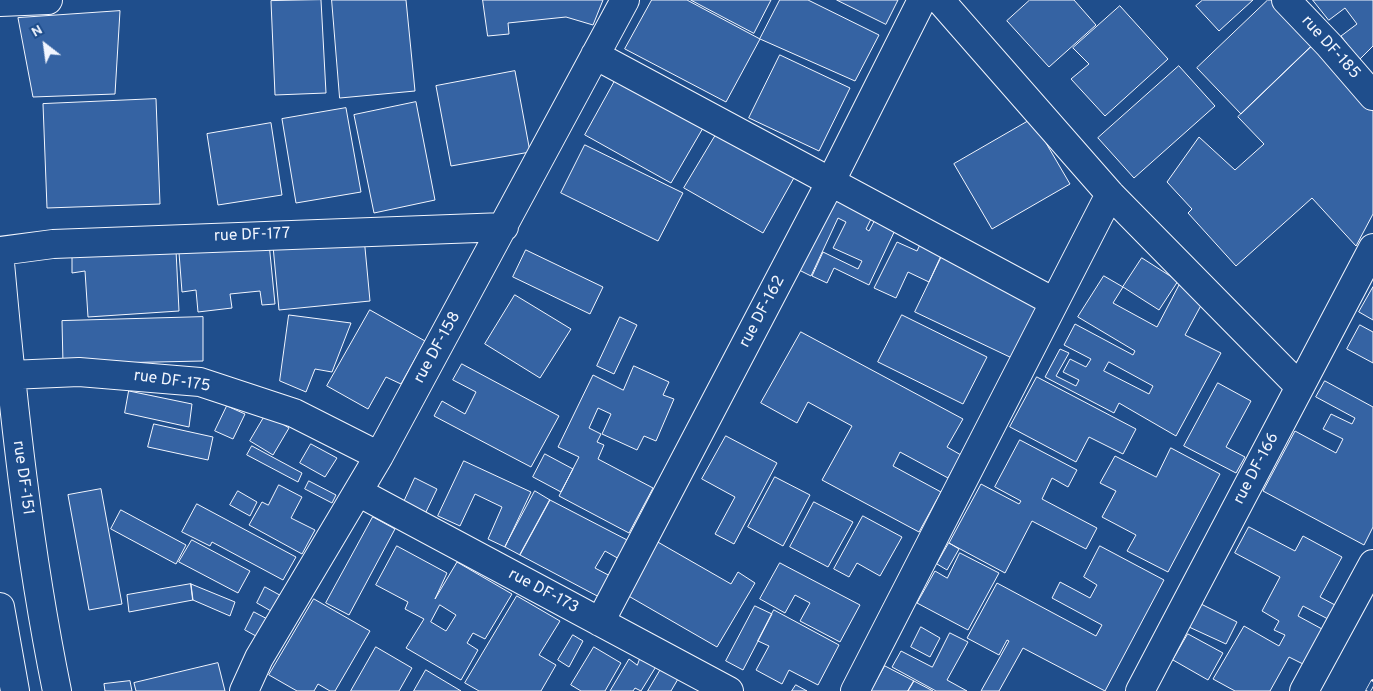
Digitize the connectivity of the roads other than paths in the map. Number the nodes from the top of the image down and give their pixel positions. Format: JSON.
{"nodes":[{"id":1,"x":48,"y":0,"type":"edge"},
{"id":2,"x":625,"y":0,"type":"edge"},
{"id":3,"x":922,"y":0,"type":"edge"},
{"id":4,"x":940,"y":0,"type":"edge"},
{"id":5,"x":1286,"y":0,"type":"edge"},
{"id":6,"x":0,"y":2,"type":"edge"},
{"id":7,"x":595,"y":55,"type":"junction"},
{"id":8,"x":1373,"y":96,"type":"edge"},
{"id":9,"x":831,"y":182,"type":"junction"},
{"id":10,"x":1110,"y":194,"type":"junction"},
{"id":11,"x":504,"y":227,"type":"junction"},
{"id":12,"x":1373,"y":248,"type":"edge"},
{"id":13,"x":0,"y":251,"type":"edge"},
{"id":14,"x":0,"y":263,"type":"edge"},
{"id":15,"x":1054,"y":302,"type":"junction"},
{"id":16,"x":10,"y":375,"type":"junction"},
{"id":17,"x":1300,"y":387,"type":"junction"},
{"id":18,"x":379,"y":456,"type":"junction"},
{"id":19,"x":358,"y":492,"type":"junction"},
{"id":20,"x":1373,"y":564,"type":"edge"},
{"id":21,"x":1,"y":621,"type":"edge"},
{"id":22,"x":600,"y":622,"type":"junction"},
{"id":23,"x":43,"y":624,"type":"junction"},
{"id":24,"x":15,"y":691,"type":"edge"},
{"id":25,"x":57,"y":691,"type":"edge"},
{"id":26,"x":244,"y":691,"type":"edge"},
{"id":27,"x":729,"y":691,"type":"edge"},
{"id":28,"x":855,"y":691,"type":"edge"},
{"id":29,"x":1140,"y":691,"type":"edge"},
{"id":30,"x":1304,"y":691,"type":"edge"}],
"edges":[{"from":1,"to":6,"type":"street"},
{"from":2,"to":7,"type":"street","name":"rue DF-158"},
{"from":3,"to":9,"type":"street","name":"rue DF-162"},
{"from":4,"to":10,"type":"street"},
{"from":5,"to":8,"type":"street","name":"rue DF-185"},
{"from":7,"to":9,"type":"street"},
{"from":7,"to":11,"type":"street","name":"rue DF-158"},
{"from":9,"to":15,"type":"street"},
{"from":9,"to":22,"type":"street","name":"rue DF-162"},
{"from":10,"to":15,"type":"street"},
{"from":10,"to":17,"type":"street"},
{"from":11,"to":13,"type":"street","name":"rue DF-177"},
{"from":11,"to":18,"type":"street","name":"rue DF-158"},
{"from":12,"to":17,"type":"street","name":"rue DF-166"},
{"from":14,"to":16,"type":"street","name":"rue DF-151"},
{"from":15,"to":28,"type":"street"},
{"from":16,"to":18,"type":"street","name":"rue DF-175"},
{"from":16,"to":23,"type":"street","name":"rue DF-151"},
{"from":17,"to":29,"type":"street","name":"rue DF-166"},
{"from":18,"to":19,"type":"street","name":"rue DF-158"},
{"from":19,"to":22,"type":"street","name":"rue DF-173"},
{"from":19,"to":26,"type":"street","name":"rue DF-158"},
{"from":20,"to":30,"type":"street"},
{"from":21,"to":23,"type":"street"},
{"from":21,"to":24,"type":"street"},
{"from":22,"to":27,"type":"street","name":"rue DF-173"},
{"from":23,"to":25,"type":"street","name":"rue DF-151"}]}
